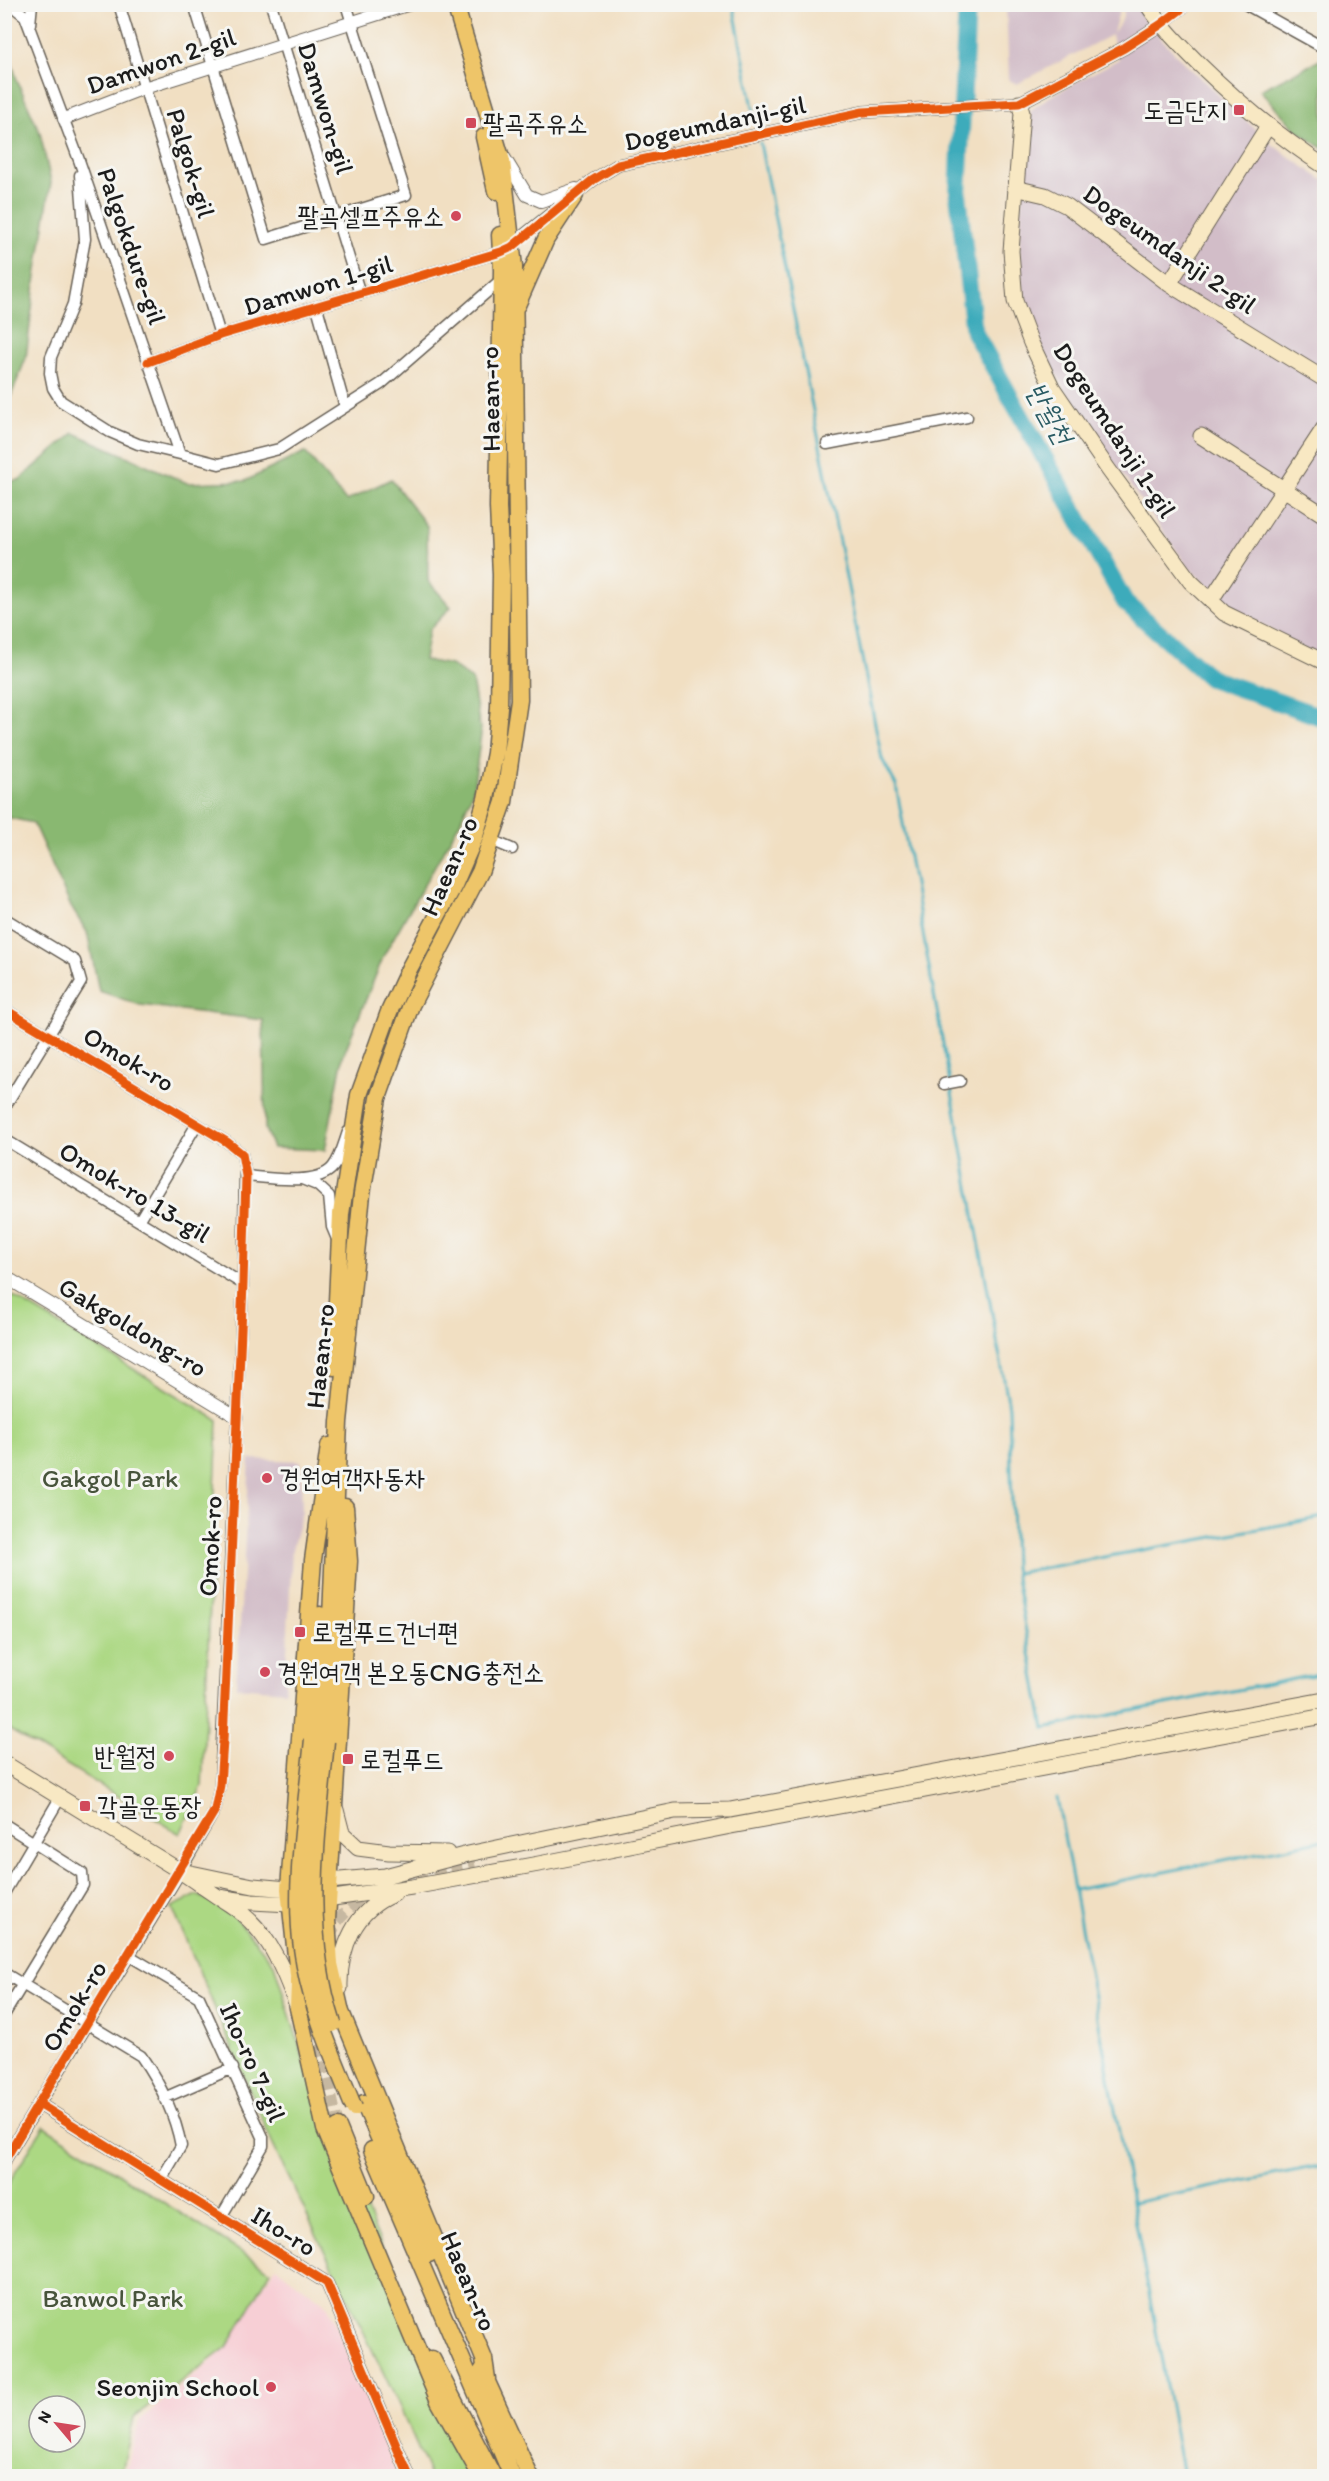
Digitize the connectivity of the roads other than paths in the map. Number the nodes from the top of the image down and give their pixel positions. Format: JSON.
{"nodes":[{"id":1,"x":10,"y":4,"type":"edge"},
{"id":2,"x":32,"y":4,"type":"edge"},
{"id":3,"x":119,"y":4,"type":"edge"},
{"id":4,"x":194,"y":4,"type":"edge"},
{"id":5,"x":271,"y":4,"type":"edge"},
{"id":6,"x":346,"y":4,"type":"edge"},
{"id":7,"x":410,"y":4,"type":"edge"},
{"id":8,"x":443,"y":4,"type":"edge"},
{"id":9,"x":455,"y":4,"type":"edge"},
{"id":10,"x":1147,"y":4,"type":"edge"},
{"id":11,"x":1188,"y":4,"type":"edge"},
{"id":12,"x":1245,"y":4,"type":"edge"},
{"id":13,"x":352,"y":23,"type":"junction"},
{"id":14,"x":1160,"y":25,"type":"junction"},
{"id":15,"x":29,"y":28,"type":"junction"},
{"id":16,"x":283,"y":44,"type":"junction"},
{"id":17,"x":1324,"y":48,"type":"edge"},
{"id":18,"x":213,"y":66,"type":"junction"},
{"id":19,"x":144,"y":88,"type":"junction"},
{"id":20,"x":1012,"y":104,"type":"junction"},
{"id":21,"x":64,"y":119,"type":"junction"},
{"id":22,"x":1268,"y":126,"type":"junction"},
{"id":23,"x":497,"y":143,"type":"junction"},
{"id":24,"x":79,"y":160,"type":"junction"},
{"id":25,"x":1324,"y":165,"type":"edge"},
{"id":26,"x":591,"y":182,"type":"junction"},
{"id":27,"x":1015,"y":188,"type":"junction"},
{"id":28,"x":575,"y":195,"type":"junction"},
{"id":29,"x":336,"y":218,"type":"junction"},
{"id":30,"x":507,"y":250,"type":"junction"},
{"id":31,"x":502,"y":279,"type":"junction"},
{"id":32,"x":1169,"y":285,"type":"junction"},
{"id":33,"x":360,"y":294,"type":"junction"},
{"id":34,"x":317,"y":307,"type":"junction"},
{"id":35,"x":513,"y":315,"type":"junction"},
{"id":36,"x":220,"y":335,"type":"junction"},
{"id":37,"x":148,"y":362,"type":"junction"},
{"id":38,"x":1324,"y":380,"type":"edge"},
{"id":39,"x":345,"y":406,"type":"junction"},
{"id":40,"x":967,"y":417,"type":"dead end"},
{"id":41,"x":1324,"y":428,"type":"edge"},
{"id":42,"x":1202,"y":436,"type":"dead end"},
{"id":43,"x":827,"y":444,"type":"dead end"},
{"id":44,"x":180,"y":454,"type":"junction"},
{"id":45,"x":1285,"y":490,"type":"junction"},
{"id":46,"x":1324,"y":515,"type":"edge"},
{"id":47,"x":1210,"y":600,"type":"junction"},
{"id":48,"x":1324,"y":662,"type":"edge"},
{"id":49,"x":491,"y":840,"type":"junction"},
{"id":50,"x":512,"y":849,"type":"dead end"},
{"id":51,"x":4,"y":918,"type":"edge"},
{"id":52,"x":4,"y":1009,"type":"edge"},
{"id":53,"x":49,"y":1035,"type":"junction"},
{"id":54,"x":960,"y":1081,"type":"dead end"},
{"id":55,"x":944,"y":1084,"type":"dead end"},
{"id":56,"x":357,"y":1104,"type":"junction"},
{"id":57,"x":4,"y":1108,"type":"edge"},
{"id":58,"x":196,"y":1124,"type":"junction"},
{"id":59,"x":4,"y":1139,"type":"edge"},
{"id":60,"x":246,"y":1176,"type":"junction"},
{"id":61,"x":301,"y":1179,"type":"junction"},
{"id":62,"x":139,"y":1221,"type":"junction"},
{"id":63,"x":340,"y":1246,"type":"junction"},
{"id":64,"x":4,"y":1276,"type":"edge"},
{"id":65,"x":243,"y":1284,"type":"junction"},
{"id":66,"x":237,"y":1418,"type":"junction"},
{"id":67,"x":335,"y":1425,"type":"junction"},
{"id":68,"x":1324,"y":1700,"type":"edge"},
{"id":69,"x":1324,"y":1716,"type":"edge"},
{"id":70,"x":4,"y":1763,"type":"edge"},
{"id":71,"x":60,"y":1798,"type":"junction"},
{"id":72,"x":334,"y":1803,"type":"junction"},
{"id":73,"x":4,"y":1824,"type":"edge"},
{"id":74,"x":34,"y":1843,"type":"junction"},
{"id":75,"x":292,"y":1851,"type":"junction"},
{"id":76,"x":331,"y":1854,"type":"junction"},
{"id":77,"x":472,"y":1858,"type":"junction"},
{"id":78,"x":180,"y":1871,"type":"junction"},
{"id":79,"x":412,"y":1887,"type":"junction"},
{"id":80,"x":328,"y":1889,"type":"junction"},
{"id":81,"x":4,"y":1893,"type":"edge"},
{"id":82,"x":290,"y":1896,"type":"junction"},
{"id":83,"x":218,"y":1897,"type":"junction"},
{"id":84,"x":128,"y":1955,"type":"junction"},
{"id":85,"x":4,"y":1973,"type":"edge"},
{"id":86,"x":23,"y":1984,"type":"junction"},
{"id":87,"x":298,"y":2008,"type":"junction"},
{"id":88,"x":341,"y":2012,"type":"junction"},
{"id":89,"x":4,"y":2015,"type":"edge"},
{"id":90,"x":87,"y":2024,"type":"junction"},
{"id":91,"x":233,"y":2068,"type":"junction"},
{"id":92,"x":164,"y":2098,"type":"junction"},
{"id":93,"x":39,"y":2104,"type":"junction"},
{"id":94,"x":359,"y":2106,"type":"junction"},
{"id":95,"x":338,"y":2127,"type":"tunnel mouth"},
{"id":96,"x":4,"y":2161,"type":"edge"},
{"id":97,"x":161,"y":2180,"type":"junction"},
{"id":98,"x":221,"y":2217,"type":"junction"},
{"id":99,"x":487,"y":2379,"type":"junction"},
{"id":100,"x":409,"y":2476,"type":"edge"},
{"id":101,"x":481,"y":2476,"type":"edge"},
{"id":102,"x":493,"y":2476,"type":"edge"},
{"id":103,"x":512,"y":2476,"type":"edge"},
{"id":104,"x":530,"y":2476,"type":"edge"}],
"edges":[{"from":1,"to":15,"type":"street","name":"Palgokdure-gil"},
{"from":2,"to":15,"type":"street"},
{"from":3,"to":19,"type":"street","name":"Palgok-gil"},
{"from":4,"to":18,"type":"street"},
{"from":5,"to":16,"type":"street","name":"Damwon-gil"},
{"from":6,"to":13,"type":"street"},
{"from":7,"to":13,"type":"street","name":"Damwon 2-gil"},
{"from":8,"to":30,"type":"main road","name":"Haean-ro"},
{"from":9,"to":23,"type":"main road","name":"Haean-ro"},
{"from":10,"to":14,"type":"main road"},
{"from":11,"to":14,"type":"street"},
{"from":12,"to":17,"type":"street"},
{"from":13,"to":16,"type":"street","name":"Damwon 2-gil"},
{"from":13,"to":29,"type":"street"},
{"from":14,"to":20,"type":"street"},
{"from":14,"to":22,"type":"main road"},
{"from":15,"to":21,"type":"street","name":"Palgokdure-gil"},
{"from":16,"to":18,"type":"street","name":"Damwon 2-gil"},
{"from":16,"to":29,"type":"street","name":"Damwon-gil"},
{"from":18,"to":19,"type":"street","name":"Damwon 2-gil"},
{"from":18,"to":29,"type":"street"},
{"from":19,"to":21,"type":"street","name":"Damwon 2-gil"},
{"from":19,"to":36,"type":"street","name":"Palgok-gil"},
{"from":20,"to":26,"type":"street","name":"Dogeumdanji-gil"},
{"from":20,"to":27,"type":"main road","name":"Dogeumdanji 1-gil"},
{"from":21,"to":24,"type":"street","name":"Palgokdure-gil"},
{"from":22,"to":25,"type":"main road"},
{"from":22,"to":32,"type":"main road"},
{"from":23,"to":26,"type":"street"},
{"from":23,"to":30,"type":"main road","name":"Haean-ro"},
{"from":24,"to":37,"type":"street","name":"Palgokdure-gil"},
{"from":24,"to":44,"type":"street"},
{"from":26,"to":28,"type":"street","name":"Dogeumdanji-gil"},
{"from":27,"to":32,"type":"main road","name":"Dogeumdanji 2-gil"},
{"from":27,"to":47,"type":"main road","name":"Dogeumdanji 1-gil"},
{"from":28,"to":30,"type":"street","name":"Dogeumdanji-gil"},
{"from":28,"to":35,"type":"main road"},
{"from":29,"to":33,"type":"street","name":"Damwon-gil"},
{"from":30,"to":31,"type":"main road","name":"Haean-ro"},
{"from":30,"to":33,"type":"street","name":"Damwon 1-gil"},
{"from":30,"to":35,"type":"main road","name":"Haean-ro"},
{"from":31,"to":39,"type":"street"},
{"from":31,"to":56,"type":"main road","name":"Haean-ro"},
{"from":32,"to":38,"type":"main road","name":"Dogeumdanji 2-gil"},
{"from":33,"to":34,"type":"street","name":"Damwon 1-gil"},
{"from":34,"to":36,"type":"street","name":"Damwon 1-gil"},
{"from":34,"to":39,"type":"street"},
{"from":35,"to":49,"type":"main road","name":"Haean-ro"},
{"from":36,"to":37,"type":"street","name":"Damwon 1-gil"},
{"from":37,"to":44,"type":"street","name":"Palgokdure-gil"},
{"from":39,"to":44,"type":"street"},
{"from":40,"to":43,"type":"street"},
{"from":41,"to":45,"type":"main road"},
{"from":42,"to":45,"type":"main road"},
{"from":45,"to":46,"type":"main road"},
{"from":45,"to":47,"type":"main road"},
{"from":47,"to":48,"type":"main road","name":"Dogeumdanji 1-gil"},
{"from":49,"to":50,"type":"street"},
{"from":49,"to":67,"type":"main road","name":"Haean-ro"},
{"from":51,"to":53,"type":"street","name":"Omok-ro"},
{"from":52,"to":53,"type":"street","name":"Omok-ro"},
{"from":53,"to":57,"type":"street"},
{"from":53,"to":58,"type":"street","name":"Omok-ro"},
{"from":54,"to":55,"type":"street"},
{"from":56,"to":61,"type":"street"},
{"from":56,"to":63,"type":"main road","name":"Haean-ro"},
{"from":58,"to":60,"type":"street","name":"Omok-ro"},
{"from":58,"to":62,"type":"street"},
{"from":59,"to":62,"type":"street","name":"Omok-ro 13-gil"},
{"from":60,"to":61,"type":"street"},
{"from":60,"to":65,"type":"street","name":"Omok-ro"},
{"from":61,"to":63,"type":"street"},
{"from":62,"to":65,"type":"street","name":"Omok-ro 13-gil"},
{"from":63,"to":67,"type":"main road","name":"Haean-ro"},
{"from":64,"to":66,"type":"street","name":"Gakgoldong-ro"},
{"from":65,"to":66,"type":"street","name":"Omok-ro"},
{"from":66,"to":78,"type":"street","name":"Omok-ro"},
{"from":67,"to":72,"type":"main road"},
{"from":67,"to":75,"type":"main road"},
{"from":67,"to":94,"type":"main road","name":"Haean-ro","bridge":true},
{"from":68,"to":77,"type":"main road"},
{"from":69,"to":79,"type":"main road"},
{"from":70,"to":71,"type":"main road"},
{"from":71,"to":74,"type":"street"},
{"from":71,"to":78,"type":"main road"},
{"from":72,"to":76,"type":"main road"},
{"from":72,"to":77,"type":"main road"},
{"from":73,"to":74,"type":"street"},
{"from":74,"to":81,"type":"street"},
{"from":74,"to":86,"type":"street"},
{"from":75,"to":76,"type":"main road"},
{"from":75,"to":82,"type":"main road"},
{"from":76,"to":80,"type":"main road"},
{"from":77,"to":80,"type":"main road"},
{"from":78,"to":82,"type":"main road"},
{"from":78,"to":83,"type":"main road"},
{"from":78,"to":84,"type":"street","name":"Omok-ro"},
{"from":79,"to":80,"type":"main road"},
{"from":79,"to":88,"type":"main road"},
{"from":80,"to":82,"type":"main road"},
{"from":80,"to":88,"type":"main road"},
{"from":82,"to":83,"type":"main road"},
{"from":82,"to":87,"type":"main road"},
{"from":83,"to":87,"type":"main road"},
{"from":84,"to":90,"type":"street","name":"Omok-ro"},
{"from":84,"to":91,"type":"street","name":"Iho-ro 7-gil"},
{"from":85,"to":86,"type":"street"},
{"from":86,"to":89,"type":"street"},
{"from":86,"to":90,"type":"street"},
{"from":87,"to":101,"type":"main road"},
{"from":88,"to":99,"type":"main road"},
{"from":90,"to":92,"type":"street"},
{"from":90,"to":93,"type":"street","name":"Omok-ro"},
{"from":91,"to":92,"type":"street"},
{"from":91,"to":98,"type":"street","name":"Iho-ro 7-gil"},
{"from":92,"to":97,"type":"street"},
{"from":93,"to":96,"type":"street","name":"Omok-ro"},
{"from":93,"to":97,"type":"street","name":"Iho-ro"},
{"from":94,"to":99,"type":"main road","name":"Haean-ro"},
{"from":94,"to":103,"type":"main road","name":"Haean-ro"},
{"from":95,"to":102,"type":"main road"},
{"from":97,"to":98,"type":"street","name":"Iho-ro"},
{"from":98,"to":100,"type":"street","name":"Iho-ro"},
{"from":99,"to":104,"type":"main road","name":"Haean-ro"}]}
